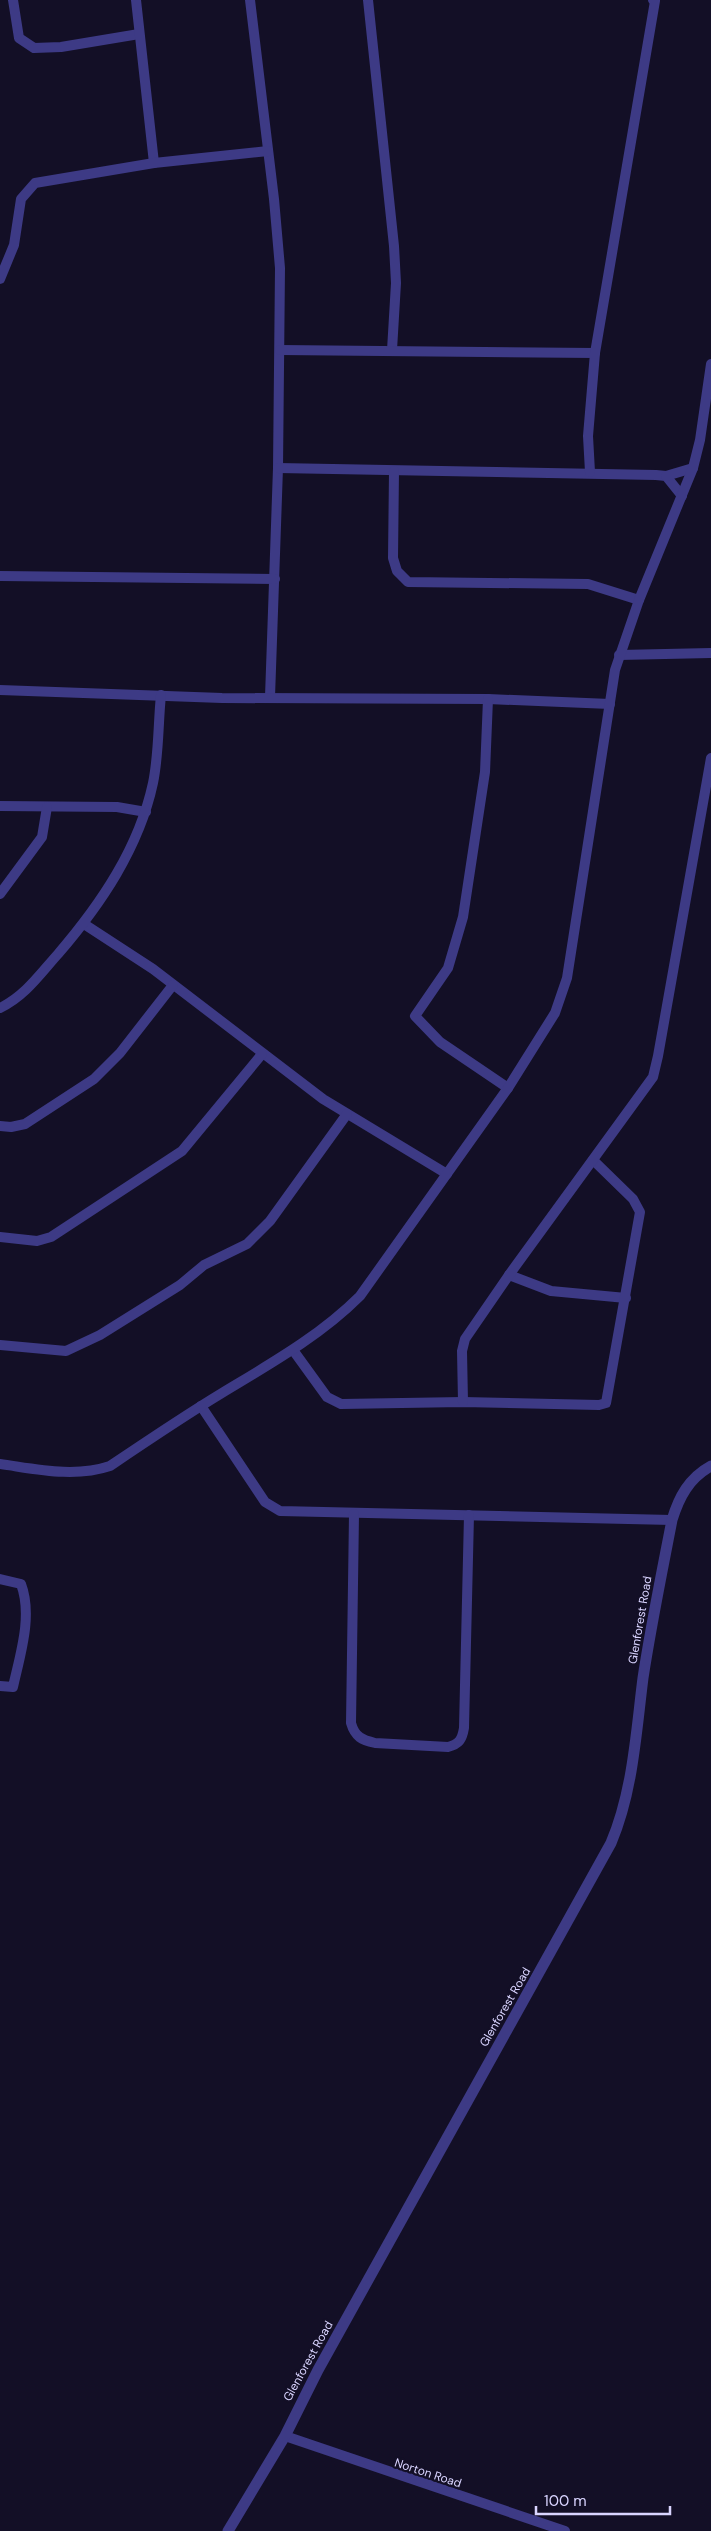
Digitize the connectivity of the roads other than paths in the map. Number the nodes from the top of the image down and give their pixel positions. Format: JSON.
{"nodes":[{"id":1,"x":13,"y":0,"type":"edge"},
{"id":2,"x":136,"y":0,"type":"edge"},
{"id":3,"x":250,"y":0,"type":"edge"},
{"id":4,"x":368,"y":0,"type":"edge"},
{"id":5,"x":653,"y":0,"type":"edge"},
{"id":6,"x":140,"y":34,"type":"junction"},
{"id":7,"x":268,"y":151,"type":"junction"},
{"id":8,"x":154,"y":163,"type":"junction"},
{"id":9,"x":0,"y":279,"type":"edge"},
{"id":10,"x":280,"y":350,"type":"junction"},
{"id":11,"x":392,"y":350,"type":"junction"},
{"id":12,"x":595,"y":353,"type":"junction"},
{"id":13,"x":711,"y":364,"type":"edge"},
{"id":14,"x":278,"y":468,"type":"junction"},
{"id":15,"x":693,"y":468,"type":"junction"},
{"id":16,"x":394,"y":471,"type":"junction"},
{"id":17,"x":590,"y":472,"type":"junction"},
{"id":18,"x":666,"y":476,"type":"junction"},
{"id":19,"x":682,"y":496,"type":"junction"},
{"id":20,"x":0,"y":576,"type":"edge"},
{"id":21,"x":275,"y":579,"type":"junction"},
{"id":22,"x":639,"y":600,"type":"junction"},
{"id":23,"x":711,"y":653,"type":"edge"},
{"id":24,"x":619,"y":655,"type":"junction"},
{"id":25,"x":0,"y":690,"type":"edge"},
{"id":26,"x":160,"y":695,"type":"junction"},
{"id":27,"x":270,"y":697,"type":"junction"},
{"id":28,"x":488,"y":699,"type":"junction"},
{"id":29,"x":610,"y":704,"type":"junction"},
{"id":30,"x":711,"y":758,"type":"edge"},
{"id":31,"x":0,"y":806,"type":"edge"},
{"id":32,"x":47,"y":807,"type":"junction"},
{"id":33,"x":146,"y":812,"type":"junction"},
{"id":34,"x":0,"y":894,"type":"edge"},
{"id":35,"x":84,"y":924,"type":"junction"},
{"id":36,"x":173,"y":985,"type":"junction"},
{"id":37,"x":0,"y":1008,"type":"edge"},
{"id":38,"x":262,"y":1054,"type":"junction"},
{"id":39,"x":508,"y":1088,"type":"junction"},
{"id":40,"x":347,"y":1114,"type":"junction"},
{"id":41,"x":0,"y":1126,"type":"edge"},
{"id":42,"x":593,"y":1160,"type":"junction"},
{"id":43,"x":447,"y":1174,"type":"junction"},
{"id":44,"x":0,"y":1238,"type":"edge"},
{"id":45,"x":509,"y":1275,"type":"junction"},
{"id":46,"x":626,"y":1298,"type":"junction"},
{"id":47,"x":0,"y":1345,"type":"edge"},
{"id":48,"x":293,"y":1350,"type":"junction"},
{"id":49,"x":463,"y":1402,"type":"junction"},
{"id":50,"x":201,"y":1406,"type":"junction"},
{"id":51,"x":0,"y":1464,"type":"edge"},
{"id":52,"x":711,"y":1466,"type":"edge"},
{"id":53,"x":354,"y":1514,"type":"junction"},
{"id":54,"x":469,"y":1515,"type":"junction"},
{"id":55,"x":672,"y":1520,"type":"junction"},
{"id":56,"x":0,"y":1579,"type":"edge"},
{"id":57,"x":0,"y":1686,"type":"edge"},
{"id":58,"x":285,"y":2436,"type":"junction"},
{"id":59,"x":228,"y":2531,"type":"edge"},
{"id":60,"x":564,"y":2531,"type":"edge"}],
"edges":[{"from":1,"to":6,"type":"street"},
{"from":2,"to":6,"type":"street"},
{"from":3,"to":7,"type":"street"},
{"from":4,"to":11,"type":"street"},
{"from":5,"to":12,"type":"street"},
{"from":6,"to":8,"type":"street"},
{"from":7,"to":8,"type":"street"},
{"from":7,"to":10,"type":"street"},
{"from":8,"to":9,"type":"street"},
{"from":10,"to":11,"type":"street"},
{"from":10,"to":14,"type":"street"},
{"from":11,"to":12,"type":"street"},
{"from":12,"to":17,"type":"street"},
{"from":13,"to":15,"type":"street"},
{"from":14,"to":16,"type":"street"},
{"from":14,"to":21,"type":"street"},
{"from":15,"to":18,"type":"street"},
{"from":15,"to":19,"type":"street"},
{"from":16,"to":17,"type":"street"},
{"from":16,"to":22,"type":"street"},
{"from":17,"to":18,"type":"street"},
{"from":18,"to":19,"type":"street"},
{"from":19,"to":22,"type":"street"},
{"from":20,"to":21,"type":"street"},
{"from":21,"to":27,"type":"street"},
{"from":22,"to":24,"type":"street"},
{"from":23,"to":24,"type":"street"},
{"from":24,"to":29,"type":"street"},
{"from":25,"to":26,"type":"street"},
{"from":26,"to":27,"type":"street"},
{"from":26,"to":33,"type":"street"},
{"from":27,"to":28,"type":"street"},
{"from":28,"to":29,"type":"street"},
{"from":28,"to":39,"type":"street"},
{"from":29,"to":39,"type":"street"},
{"from":30,"to":42,"type":"street"},
{"from":31,"to":32,"type":"street"},
{"from":32,"to":33,"type":"street"},
{"from":32,"to":34,"type":"street"},
{"from":33,"to":35,"type":"street"},
{"from":35,"to":36,"type":"street"},
{"from":35,"to":37,"type":"street"},
{"from":36,"to":38,"type":"street"},
{"from":36,"to":41,"type":"street"},
{"from":38,"to":40,"type":"street"},
{"from":38,"to":44,"type":"street"},
{"from":39,"to":43,"type":"street"},
{"from":40,"to":43,"type":"street"},
{"from":40,"to":47,"type":"street"},
{"from":42,"to":45,"type":"street"},
{"from":42,"to":46,"type":"street"},
{"from":43,"to":48,"type":"street"},
{"from":45,"to":46,"type":"street"},
{"from":45,"to":49,"type":"street"},
{"from":46,"to":49,"type":"street"},
{"from":48,"to":49,"type":"street"},
{"from":48,"to":50,"type":"street"},
{"from":50,"to":51,"type":"street"},
{"from":50,"to":53,"type":"street"},
{"from":52,"to":55,"type":"street","name":"Glenforest Road"},
{"from":53,"to":54,"type":"street"},
{"from":53,"to":54,"type":"street"},
{"from":54,"to":55,"type":"street"},
{"from":55,"to":58,"type":"street","name":"Glenforest Road"},
{"from":56,"to":57,"type":"street"},
{"from":58,"to":59,"type":"street","name":"Glenforest Road"},
{"from":58,"to":60,"type":"street","name":"Norton Road"}]}
